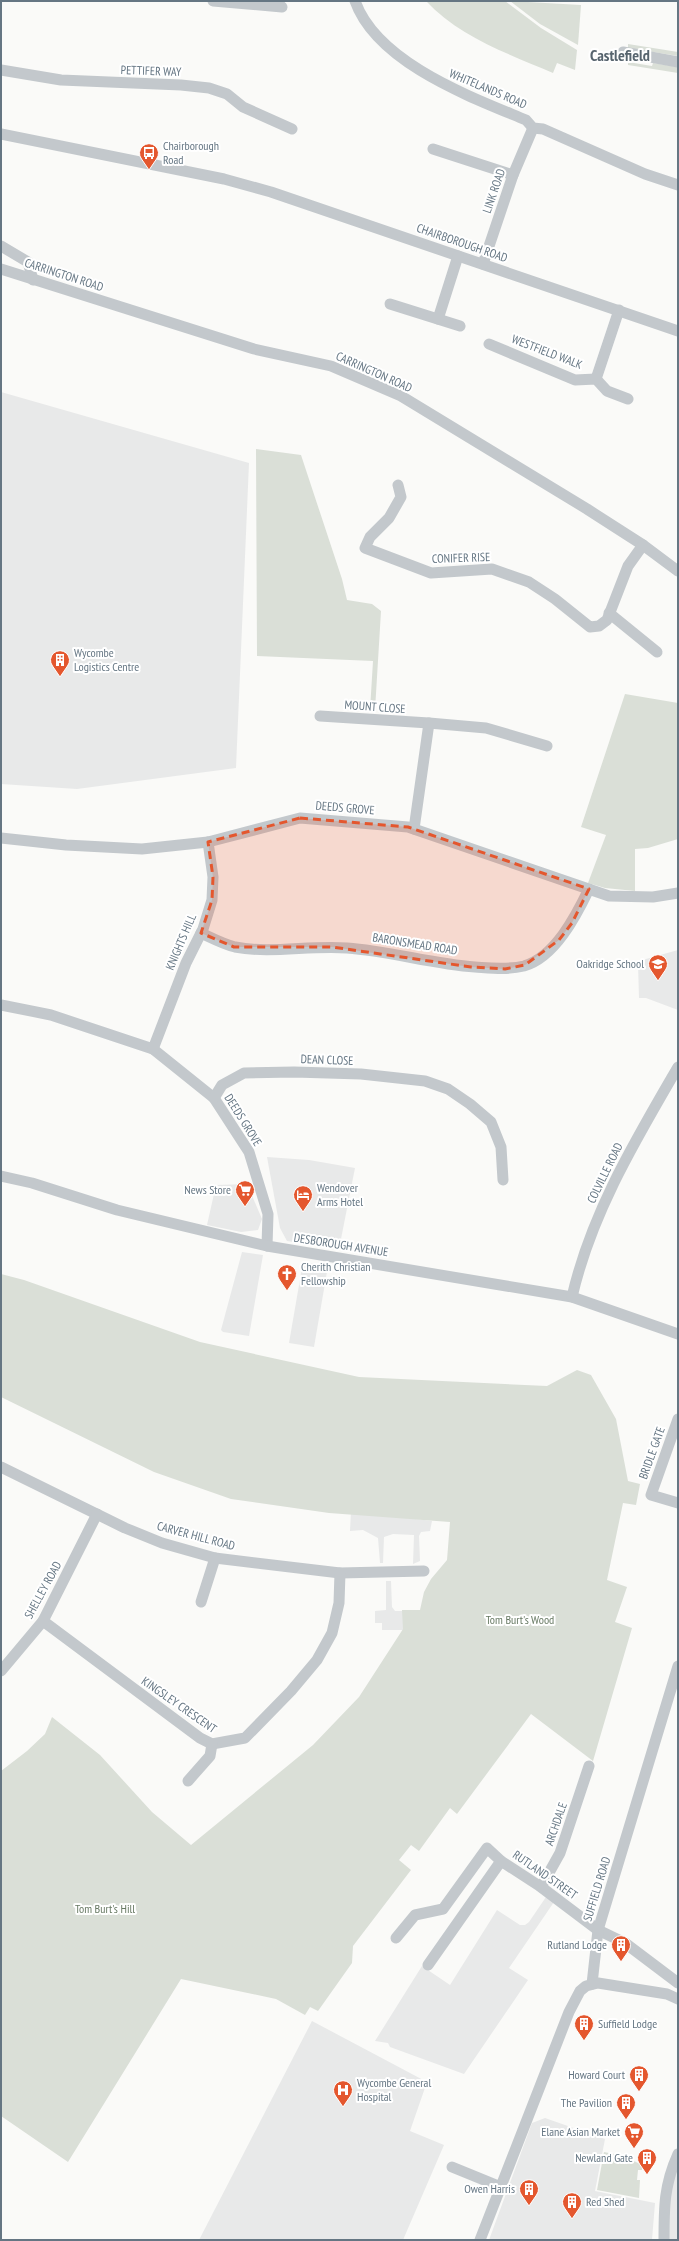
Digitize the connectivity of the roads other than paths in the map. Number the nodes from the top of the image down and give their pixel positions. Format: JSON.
{"nodes":[{"id":1,"x":213,"y":1,"type":"edge"},
{"id":2,"x":355,"y":1,"type":"edge"},
{"id":3,"x":282,"y":7,"type":"dead end"},
{"id":4,"x":623,"y":52,"type":"dead end"},
{"id":5,"x":678,"y":62,"type":"edge"},
{"id":6,"x":1,"y":70,"type":"edge"},
{"id":7,"x":534,"y":128,"type":"junction"},
{"id":8,"x":292,"y":129,"type":"dead end"},
{"id":9,"x":1,"y":134,"type":"edge"},
{"id":10,"x":433,"y":149,"type":"dead end"},
{"id":11,"x":512,"y":175,"type":"junction"},
{"id":12,"x":678,"y":185,"type":"edge"},
{"id":13,"x":1,"y":246,"type":"edge"},
{"id":14,"x":458,"y":256,"type":"junction"},
{"id":15,"x":483,"y":264,"type":"junction"},
{"id":16,"x":1,"y":269,"type":"edge"},
{"id":17,"x":33,"y":280,"type":"junction"},
{"id":18,"x":390,"y":304,"type":"dead end"},
{"id":19,"x":619,"y":310,"type":"junction"},
{"id":20,"x":438,"y":319,"type":"junction"},
{"id":21,"x":460,"y":326,"type":"dead end"},
{"id":22,"x":678,"y":331,"type":"edge"},
{"id":23,"x":489,"y":344,"type":"dead end"},
{"id":24,"x":596,"y":379,"type":"junction"},
{"id":25,"x":628,"y":399,"type":"dead end"},
{"id":26,"x":398,"y":485,"type":"dead end"},
{"id":27,"x":643,"y":545,"type":"junction"},
{"id":28,"x":678,"y":571,"type":"edge"},
{"id":29,"x":610,"y":613,"type":"junction"},
{"id":30,"x":657,"y":652,"type":"dead end"},
{"id":31,"x":320,"y":716,"type":"dead end"},
{"id":32,"x":429,"y":723,"type":"junction"},
{"id":33,"x":547,"y":746,"type":"dead end"},
{"id":34,"x":414,"y":829,"type":"junction"},
{"id":35,"x":1,"y":838,"type":"edge"},
{"id":36,"x":208,"y":842,"type":"junction"},
{"id":37,"x":589,"y":889,"type":"junction"},
{"id":38,"x":678,"y":893,"type":"edge"},
{"id":39,"x":201,"y":934,"type":"junction"},
{"id":40,"x":1,"y":1005,"type":"edge"},
{"id":41,"x":153,"y":1049,"type":"junction"},
{"id":42,"x":678,"y":1068,"type":"edge"},
{"id":43,"x":214,"y":1098,"type":"junction"},
{"id":44,"x":1,"y":1176,"type":"edge"},
{"id":45,"x":503,"y":1180,"type":"dead end"},
{"id":46,"x":267,"y":1246,"type":"junction"},
{"id":47,"x":572,"y":1297,"type":"junction"},
{"id":48,"x":678,"y":1334,"type":"edge"},
{"id":49,"x":678,"y":1419,"type":"edge"},
{"id":50,"x":1,"y":1467,"type":"edge"},
{"id":51,"x":678,"y":1503,"type":"edge"},
{"id":52,"x":97,"y":1514,"type":"junction"},
{"id":53,"x":215,"y":1558,"type":"junction"},
{"id":54,"x":424,"y":1571,"type":"dead end"},
{"id":55,"x":340,"y":1573,"type":"junction"},
{"id":56,"x":201,"y":1602,"type":"dead end"},
{"id":57,"x":43,"y":1621,"type":"junction"},
{"id":58,"x":678,"y":1666,"type":"edge"},
{"id":59,"x":1,"y":1672,"type":"edge"},
{"id":60,"x":212,"y":1744,"type":"junction"},
{"id":61,"x":589,"y":1766,"type":"dead end"},
{"id":62,"x":188,"y":1781,"type":"dead end"},
{"id":63,"x":501,"y":1860,"type":"junction"},
{"id":64,"x":541,"y":1887,"type":"junction"},
{"id":65,"x":598,"y":1930,"type":"junction"},
{"id":66,"x":396,"y":1938,"type":"dead end"},
{"id":67,"x":428,"y":1965,"type":"dead end"},
{"id":68,"x":592,"y":1984,"type":"junction"},
{"id":69,"x":678,"y":1984,"type":"edge"},
{"id":70,"x":678,"y":1999,"type":"edge"},
{"id":71,"x":678,"y":2154,"type":"edge"},
{"id":72,"x":452,"y":2167,"type":"dead end"},
{"id":73,"x":501,"y":2186,"type":"junction"},
{"id":74,"x":480,"y":2240,"type":"edge"},
{"id":75,"x":664,"y":2240,"type":"edge"}],
"edges":[{"from":1,"to":3,"type":"street"},
{"from":2,"to":7,"type":"street","name":"WHITELANDS ROAD"},
{"from":4,"to":5,"type":"street"},
{"from":6,"to":8,"type":"street","name":"PETTIFER WAY"},
{"from":7,"to":11,"type":"street","name":"LINK ROAD"},
{"from":7,"to":12,"type":"street","name":"WHITELANDS ROAD"},
{"from":9,"to":14,"type":"street","name":"CHAIRBOROUGH ROAD"},
{"from":10,"to":11,"type":"street"},
{"from":11,"to":15,"type":"street","name":"LINK ROAD"},
{"from":13,"to":17,"type":"street"},
{"from":14,"to":15,"type":"street","name":"CHAIRBOROUGH ROAD"},
{"from":14,"to":20,"type":"street"},
{"from":15,"to":19,"type":"street","name":"CHAIRBOROUGH ROAD"},
{"from":16,"to":17,"type":"street","name":"CARRINGTON ROAD"},
{"from":17,"to":27,"type":"street","name":"CARRINGTON ROAD"},
{"from":18,"to":20,"type":"street"},
{"from":19,"to":22,"type":"street","name":"CHAIRBOROUGH ROAD"},
{"from":19,"to":24,"type":"street","name":"WESTFIELD WALK"},
{"from":20,"to":21,"type":"street"},
{"from":23,"to":24,"type":"street","name":"WESTFIELD WALK"},
{"from":24,"to":25,"type":"street"},
{"from":26,"to":29,"type":"street","name":"CONIFER RISE"},
{"from":27,"to":28,"type":"street","name":"CARRINGTON ROAD"},
{"from":27,"to":29,"type":"street","name":"CONIFER RISE"},
{"from":29,"to":30,"type":"street"},
{"from":31,"to":32,"type":"street","name":"MOUNT CLOSE"},
{"from":32,"to":33,"type":"street","name":"MOUNT CLOSE"},
{"from":32,"to":34,"type":"street"},
{"from":34,"to":36,"type":"street","name":"DEEDS GROVE"},
{"from":34,"to":37,"type":"street","name":"DEEDS GROVE"},
{"from":35,"to":36,"type":"street","name":"DEEDS GROVE"},
{"from":36,"to":39,"type":"street","name":"KNIGHTS HILL"},
{"from":37,"to":38,"type":"street","name":"DEEDS GROVE"},
{"from":37,"to":39,"type":"street","name":"BARONSMEAD ROAD"},
{"from":39,"to":41,"type":"street","name":"KNIGHTS HILL"},
{"from":40,"to":41,"type":"street","name":"DEEDS GROVE"},
{"from":41,"to":43,"type":"street","name":"DEEDS GROVE"},
{"from":42,"to":47,"type":"street","name":"COLVILLE ROAD"},
{"from":43,"to":45,"type":"street","name":"DEAN CLOSE"},
{"from":43,"to":46,"type":"street","name":"DEEDS GROVE"},
{"from":44,"to":46,"type":"street","name":"DESBOROUGH AVENUE"},
{"from":46,"to":47,"type":"street","name":"DESBOROUGH AVENUE"},
{"from":47,"to":48,"type":"street","name":"DESBOROUGH AVENUE"},
{"from":49,"to":51,"type":"street","name":"BRIDLE GATE"},
{"from":50,"to":52,"type":"street","name":"CARVER HILL ROAD"},
{"from":52,"to":53,"type":"street","name":"CARVER HILL ROAD"},
{"from":52,"to":57,"type":"street","name":"SHELLEY ROAD"},
{"from":53,"to":55,"type":"street","name":"CARVER HILL ROAD"},
{"from":53,"to":56,"type":"street"},
{"from":54,"to":55,"type":"street","name":"CARVER HILL ROAD"},
{"from":55,"to":60,"type":"street","name":"KINGSLEY CRESCENT"},
{"from":57,"to":59,"type":"street","name":"SHELLEY ROAD"},
{"from":57,"to":60,"type":"street","name":"KINGSLEY CRESCENT"},
{"from":58,"to":65,"type":"street","name":"SUFFIELD ROAD"},
{"from":60,"to":62,"type":"street"},
{"from":61,"to":64,"type":"street","name":"ARCHDALE"},
{"from":63,"to":64,"type":"street","name":"RUTLAND STREET"},
{"from":63,"to":66,"type":"street"},
{"from":63,"to":67,"type":"street","name":"RUTLAND STREET"},
{"from":64,"to":65,"type":"street","name":"RUTLAND STREET"},
{"from":65,"to":68,"type":"street","name":"SUFFIELD ROAD"},
{"from":65,"to":69,"type":"street","name":"RUTLAND STREET"},
{"from":68,"to":70,"type":"street"},
{"from":68,"to":73,"type":"street"},
{"from":71,"to":75,"type":"street"},
{"from":72,"to":73,"type":"street"},
{"from":73,"to":74,"type":"street"}]}
